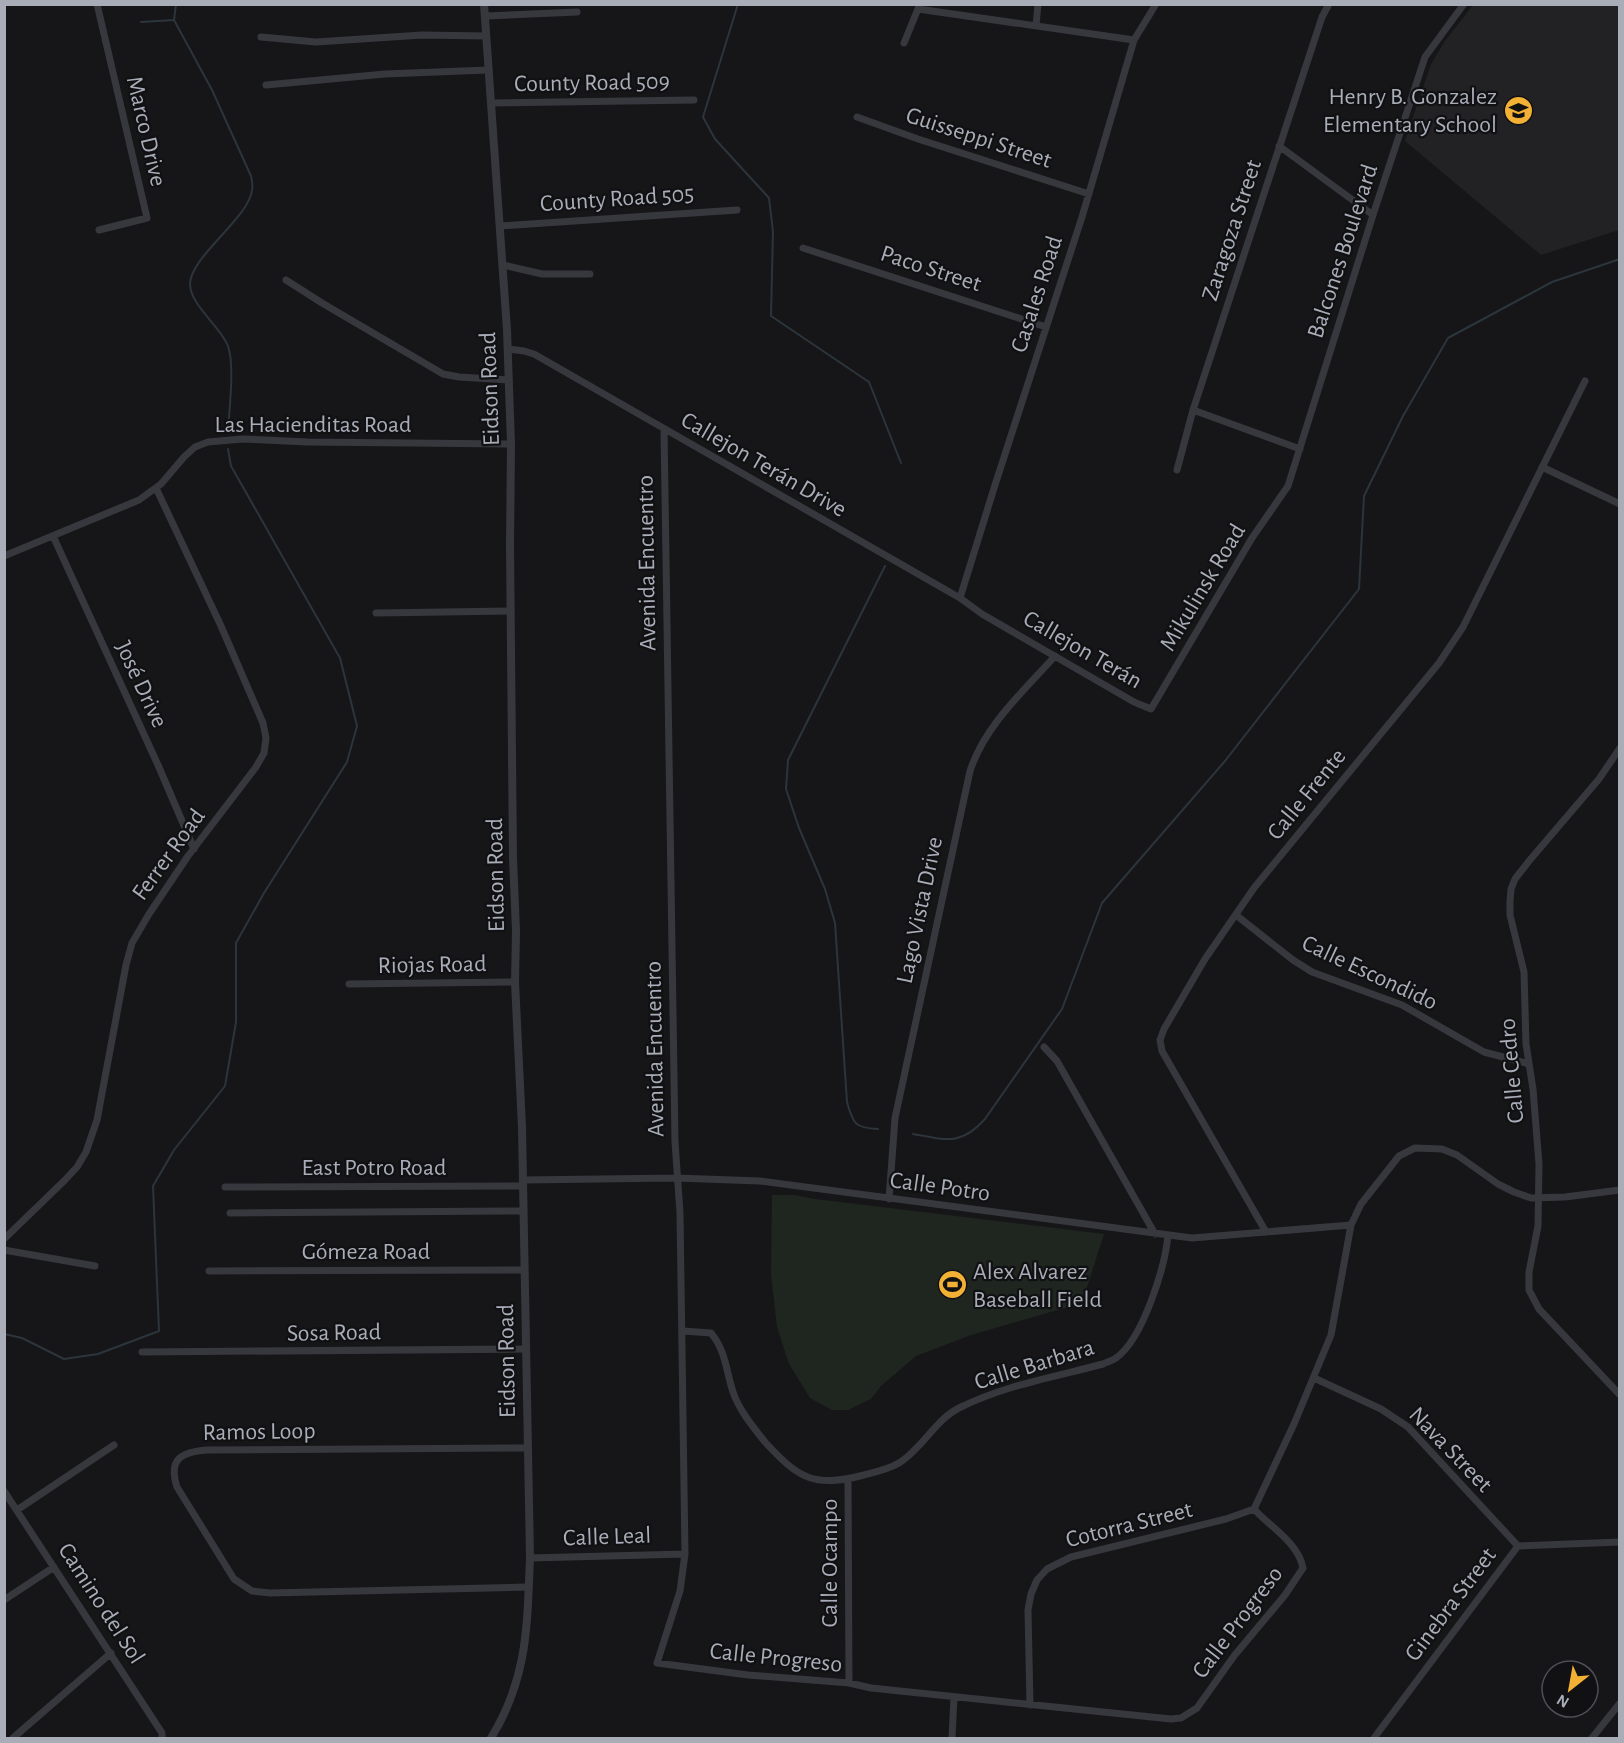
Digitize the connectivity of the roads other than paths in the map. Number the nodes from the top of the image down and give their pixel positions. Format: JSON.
{"nodes":[{"id":1,"x":97,"y":4,"type":"edge"},
{"id":2,"x":484,"y":4,"type":"edge"},
{"id":3,"x":1038,"y":4,"type":"edge"},
{"id":4,"x":1156,"y":4,"type":"edge"},
{"id":5,"x":1329,"y":4,"type":"edge"},
{"id":6,"x":1464,"y":4,"type":"edge"},
{"id":7,"x":919,"y":7,"type":"edge"},
{"id":8,"x":577,"y":12,"type":"dead end"},
{"id":9,"x":485,"y":16,"type":"junction"},
{"id":10,"x":1036,"y":26,"type":"junction"},
{"id":11,"x":486,"y":36,"type":"junction"},
{"id":12,"x":261,"y":38,"type":"dead end"},
{"id":13,"x":1134,"y":40,"type":"junction"},
{"id":14,"x":904,"y":43,"type":"dead end"},
{"id":15,"x":488,"y":70,"type":"junction"},
{"id":16,"x":266,"y":85,"type":"dead end"},
{"id":17,"x":694,"y":100,"type":"dead end"},
{"id":18,"x":491,"y":103,"type":"junction"},
{"id":19,"x":857,"y":117,"type":"dead end"},
{"id":20,"x":1279,"y":146,"type":"junction"},
{"id":21,"x":1089,"y":194,"type":"junction"},
{"id":22,"x":737,"y":210,"type":"dead end"},
{"id":23,"x":1373,"y":215,"type":"junction"},
{"id":24,"x":500,"y":226,"type":"junction"},
{"id":25,"x":99,"y":230,"type":"dead end"},
{"id":26,"x":803,"y":249,"type":"dead end"},
{"id":27,"x":503,"y":265,"type":"junction"},
{"id":28,"x":590,"y":274,"type":"dead end"},
{"id":29,"x":286,"y":280,"type":"dead end"},
{"id":30,"x":1046,"y":327,"type":"junction"},
{"id":31,"x":508,"y":349,"type":"junction"},
{"id":32,"x":509,"y":380,"type":"junction"},
{"id":33,"x":1585,"y":381,"type":"dead end"},
{"id":34,"x":1192,"y":410,"type":"junction"},
{"id":35,"x":664,"y":429,"type":"junction"},
{"id":36,"x":511,"y":444,"type":"junction"},
{"id":37,"x":1300,"y":449,"type":"junction"},
{"id":38,"x":1542,"y":467,"type":"junction"},
{"id":39,"x":1177,"y":470,"type":"dead end"},
{"id":40,"x":1288,"y":486,"type":"joint"},
{"id":41,"x":156,"y":488,"type":"junction"},
{"id":42,"x":1620,"y":504,"type":"edge"},
{"id":43,"x":53,"y":536,"type":"junction"},
{"id":44,"x":4,"y":556,"type":"edge"},
{"id":45,"x":960,"y":598,"type":"junction"},
{"id":46,"x":510,"y":611,"type":"junction"},
{"id":47,"x":376,"y":613,"type":"dead end"},
{"id":48,"x":996,"y":622,"type":"joint"},
{"id":49,"x":1055,"y":656,"type":"junction"},
{"id":50,"x":1151,"y":709,"type":"joint"},
{"id":51,"x":1620,"y":748,"type":"edge"},
{"id":52,"x":194,"y":849,"type":"junction"},
{"id":53,"x":1236,"y":915,"type":"junction"},
{"id":54,"x":515,"y":982,"type":"junction"},
{"id":55,"x":349,"y":984,"type":"dead end"},
{"id":56,"x":1044,"y":1047,"type":"dead end"},
{"id":57,"x":1529,"y":1064,"type":"junction"},
{"id":58,"x":676,"y":1178,"type":"junction"},
{"id":59,"x":523,"y":1183,"type":"junction"},
{"id":60,"x":225,"y":1187,"type":"dead end"},
{"id":61,"x":1620,"y":1190,"type":"edge"},
{"id":62,"x":1539,"y":1198,"type":"junction"},
{"id":63,"x":889,"y":1199,"type":"junction"},
{"id":64,"x":522,"y":1211,"type":"junction"},
{"id":65,"x":230,"y":1213,"type":"dead end"},
{"id":66,"x":1351,"y":1225,"type":"junction"},
{"id":67,"x":1266,"y":1232,"type":"junction"},
{"id":68,"x":1155,"y":1234,"type":"junction"},
{"id":69,"x":1168,"y":1236,"type":"junction"},
{"id":70,"x":4,"y":1239,"type":"edge"},
{"id":71,"x":4,"y":1250,"type":"edge"},
{"id":72,"x":95,"y":1266,"type":"dead end"},
{"id":73,"x":523,"y":1270,"type":"junction"},
{"id":74,"x":208,"y":1271,"type":"dead end"},
{"id":75,"x":683,"y":1331,"type":"junction"},
{"id":76,"x":526,"y":1349,"type":"junction"},
{"id":77,"x":142,"y":1352,"type":"dead end"},
{"id":78,"x":1314,"y":1378,"type":"junction"},
{"id":79,"x":1620,"y":1395,"type":"edge"},
{"id":80,"x":114,"y":1445,"type":"dead end"},
{"id":81,"x":527,"y":1448,"type":"junction"},
{"id":82,"x":848,"y":1479,"type":"junction"},
{"id":83,"x":4,"y":1491,"type":"edge"},
{"id":84,"x":1254,"y":1509,"type":"junction"},
{"id":85,"x":17,"y":1510,"type":"junction"},
{"id":86,"x":1620,"y":1542,"type":"edge"},
{"id":87,"x":1518,"y":1546,"type":"junction"},
{"id":88,"x":685,"y":1554,"type":"junction"},
{"id":89,"x":530,"y":1558,"type":"junction"},
{"id":90,"x":54,"y":1567,"type":"junction"},
{"id":91,"x":528,"y":1587,"type":"junction"},
{"id":92,"x":4,"y":1600,"type":"edge"},
{"id":93,"x":111,"y":1653,"type":"junction"},
{"id":94,"x":657,"y":1664,"type":"joint"},
{"id":95,"x":849,"y":1683,"type":"junction"},
{"id":96,"x":954,"y":1697,"type":"junction"},
{"id":97,"x":1620,"y":1703,"type":"edge"},
{"id":98,"x":1030,"y":1706,"type":"junction"},
{"id":99,"x":13,"y":1738,"type":"edge"},
{"id":100,"x":162,"y":1738,"type":"edge"},
{"id":101,"x":491,"y":1738,"type":"edge"},
{"id":102,"x":952,"y":1738,"type":"edge"},
{"id":103,"x":1374,"y":1738,"type":"edge"},
{"id":104,"x":1592,"y":1738,"type":"edge"}],
"edges":[{"from":1,"to":25,"type":"street","name":"Marco Drive"},
{"from":2,"to":9,"type":"street","name":"Eidson Road"},
{"from":3,"to":10,"type":"street"},
{"from":4,"to":13,"type":"street","name":"Casales Road"},
{"from":5,"to":20,"type":"street","name":"Zaragoza Street"},
{"from":6,"to":23,"type":"street","name":"Balcones Boulevard"},
{"from":7,"to":10,"type":"street"},
{"from":7,"to":14,"type":"street"},
{"from":8,"to":9,"type":"street"},
{"from":9,"to":11,"type":"street","name":"Eidson Road"},
{"from":10,"to":13,"type":"street"},
{"from":11,"to":12,"type":"street"},
{"from":11,"to":15,"type":"street","name":"Eidson Road"},
{"from":13,"to":21,"type":"street","name":"Casales Road"},
{"from":15,"to":16,"type":"street"},
{"from":15,"to":18,"type":"street","name":"Eidson Road"},
{"from":17,"to":18,"type":"street","name":"County Road 509"},
{"from":18,"to":24,"type":"street","name":"Eidson Road"},
{"from":19,"to":21,"type":"street","name":"Guisseppi Street"},
{"from":20,"to":23,"type":"street"},
{"from":20,"to":34,"type":"street","name":"Zaragoza Street"},
{"from":21,"to":30,"type":"street","name":"Casales Road"},
{"from":22,"to":24,"type":"street","name":"County Road 505"},
{"from":23,"to":37,"type":"street","name":"Balcones Boulevard"},
{"from":24,"to":27,"type":"street","name":"Eidson Road"},
{"from":26,"to":30,"type":"street","name":"Paco Street"},
{"from":27,"to":28,"type":"street"},
{"from":27,"to":31,"type":"street","name":"Eidson Road"},
{"from":29,"to":32,"type":"street"},
{"from":30,"to":45,"type":"street","name":"Casales Road"},
{"from":31,"to":32,"type":"street","name":"Eidson Road"},
{"from":31,"to":35,"type":"street","name":"Callejon Terán Drive"},
{"from":32,"to":36,"type":"street","name":"Eidson Road"},
{"from":33,"to":38,"type":"street","name":"Calle Frente"},
{"from":34,"to":37,"type":"street"},
{"from":34,"to":39,"type":"street","name":"Zaragoza Street"},
{"from":35,"to":45,"type":"street","name":"Callejon Terán Drive"},
{"from":35,"to":58,"type":"street","name":"Avenida Encuentro"},
{"from":36,"to":41,"type":"street","name":"Las Hacienditas Road"},
{"from":36,"to":46,"type":"street","name":"Eidson Road"},
{"from":37,"to":40,"type":"street","name":"Balcones Boulevard"},
{"from":38,"to":42,"type":"street"},
{"from":38,"to":53,"type":"street","name":"Calle Frente"},
{"from":40,"to":50,"type":"street","name":"Mikulinsk Road"},
{"from":41,"to":43,"type":"street","name":"Las Hacienditas Road"},
{"from":41,"to":52,"type":"street","name":"Ferrer Road"},
{"from":43,"to":44,"type":"street","name":"Las Hacienditas Road"},
{"from":43,"to":52,"type":"street","name":"José Drive"},
{"from":45,"to":48,"type":"street","name":"Callejon Terán Drive"},
{"from":46,"to":47,"type":"street"},
{"from":46,"to":54,"type":"street","name":"Eidson Road"},
{"from":48,"to":49,"type":"street","name":"Callejon Terán"},
{"from":49,"to":50,"type":"street","name":"Callejon Terán"},
{"from":49,"to":63,"type":"street","name":"Lago Vista Drive"},
{"from":51,"to":57,"type":"street","name":"Calle Cedro"},
{"from":52,"to":70,"type":"street","name":"Ferrer Road"},
{"from":53,"to":57,"type":"street","name":"Calle Escondido"},
{"from":53,"to":67,"type":"street","name":"Calle Frente"},
{"from":54,"to":55,"type":"street","name":"Riojas Road"},
{"from":54,"to":59,"type":"street","name":"Eidson Road"},
{"from":56,"to":68,"type":"street"},
{"from":57,"to":62,"type":"street","name":"Calle Cedro"},
{"from":58,"to":59,"type":"street","name":"Calle Potro"},
{"from":58,"to":63,"type":"street","name":"Calle Potro"},
{"from":58,"to":75,"type":"street","name":"Avenida Encuentro"},
{"from":59,"to":60,"type":"street","name":"East Potro Road"},
{"from":59,"to":64,"type":"street","name":"Eidson Road"},
{"from":61,"to":62,"type":"street"},
{"from":62,"to":66,"type":"street"},
{"from":62,"to":79,"type":"street","name":"Calle Cedro"},
{"from":63,"to":68,"type":"street","name":"Calle Potro"},
{"from":64,"to":65,"type":"street"},
{"from":64,"to":73,"type":"street","name":"Eidson Road"},
{"from":66,"to":67,"type":"street","name":"Calle Potro"},
{"from":66,"to":78,"type":"street"},
{"from":67,"to":69,"type":"street","name":"Calle Potro"},
{"from":68,"to":69,"type":"street","name":"Calle Potro"},
{"from":69,"to":82,"type":"street","name":"Calle Barbara"},
{"from":71,"to":72,"type":"street"},
{"from":73,"to":74,"type":"street","name":"Gómeza Road"},
{"from":73,"to":76,"type":"street","name":"Eidson Road"},
{"from":75,"to":82,"type":"street","name":"Calle Barbara"},
{"from":75,"to":88,"type":"street","name":"Avenida Encuentro"},
{"from":76,"to":77,"type":"street","name":"Sosa Road"},
{"from":76,"to":81,"type":"street","name":"Eidson Road"},
{"from":78,"to":84,"type":"street"},
{"from":78,"to":87,"type":"street","name":"Nava Street"},
{"from":80,"to":85,"type":"street"},
{"from":81,"to":89,"type":"street","name":"Eidson Road"},
{"from":81,"to":91,"type":"street","name":"Ramos Loop"},
{"from":82,"to":95,"type":"street","name":"Calle Ocampo"},
{"from":83,"to":85,"type":"street","name":"Camino del Sol"},
{"from":84,"to":98,"type":"street","name":"Cotorra Street"},
{"from":84,"to":98,"type":"street","name":"Calle Progreso"},
{"from":85,"to":90,"type":"street","name":"Camino del Sol"},
{"from":86,"to":87,"type":"street","name":"Ginebra Street"},
{"from":87,"to":103,"type":"street","name":"Ginebra Street"},
{"from":88,"to":89,"type":"street","name":"Calle Leal"},
{"from":88,"to":94,"type":"street","name":"Avenida Encuentro"},
{"from":89,"to":91,"type":"street","name":"Eidson Road"},
{"from":90,"to":92,"type":"street"},
{"from":90,"to":93,"type":"street","name":"Camino del Sol"},
{"from":91,"to":101,"type":"street","name":"Eidson Road"},
{"from":93,"to":99,"type":"street"},
{"from":93,"to":100,"type":"street","name":"Camino del Sol"},
{"from":94,"to":95,"type":"street","name":"Calle Progreso"},
{"from":95,"to":96,"type":"street","name":"Calle Progreso"},
{"from":96,"to":98,"type":"street","name":"Calle Progreso"},
{"from":96,"to":102,"type":"street"},
{"from":97,"to":104,"type":"street"}]}
